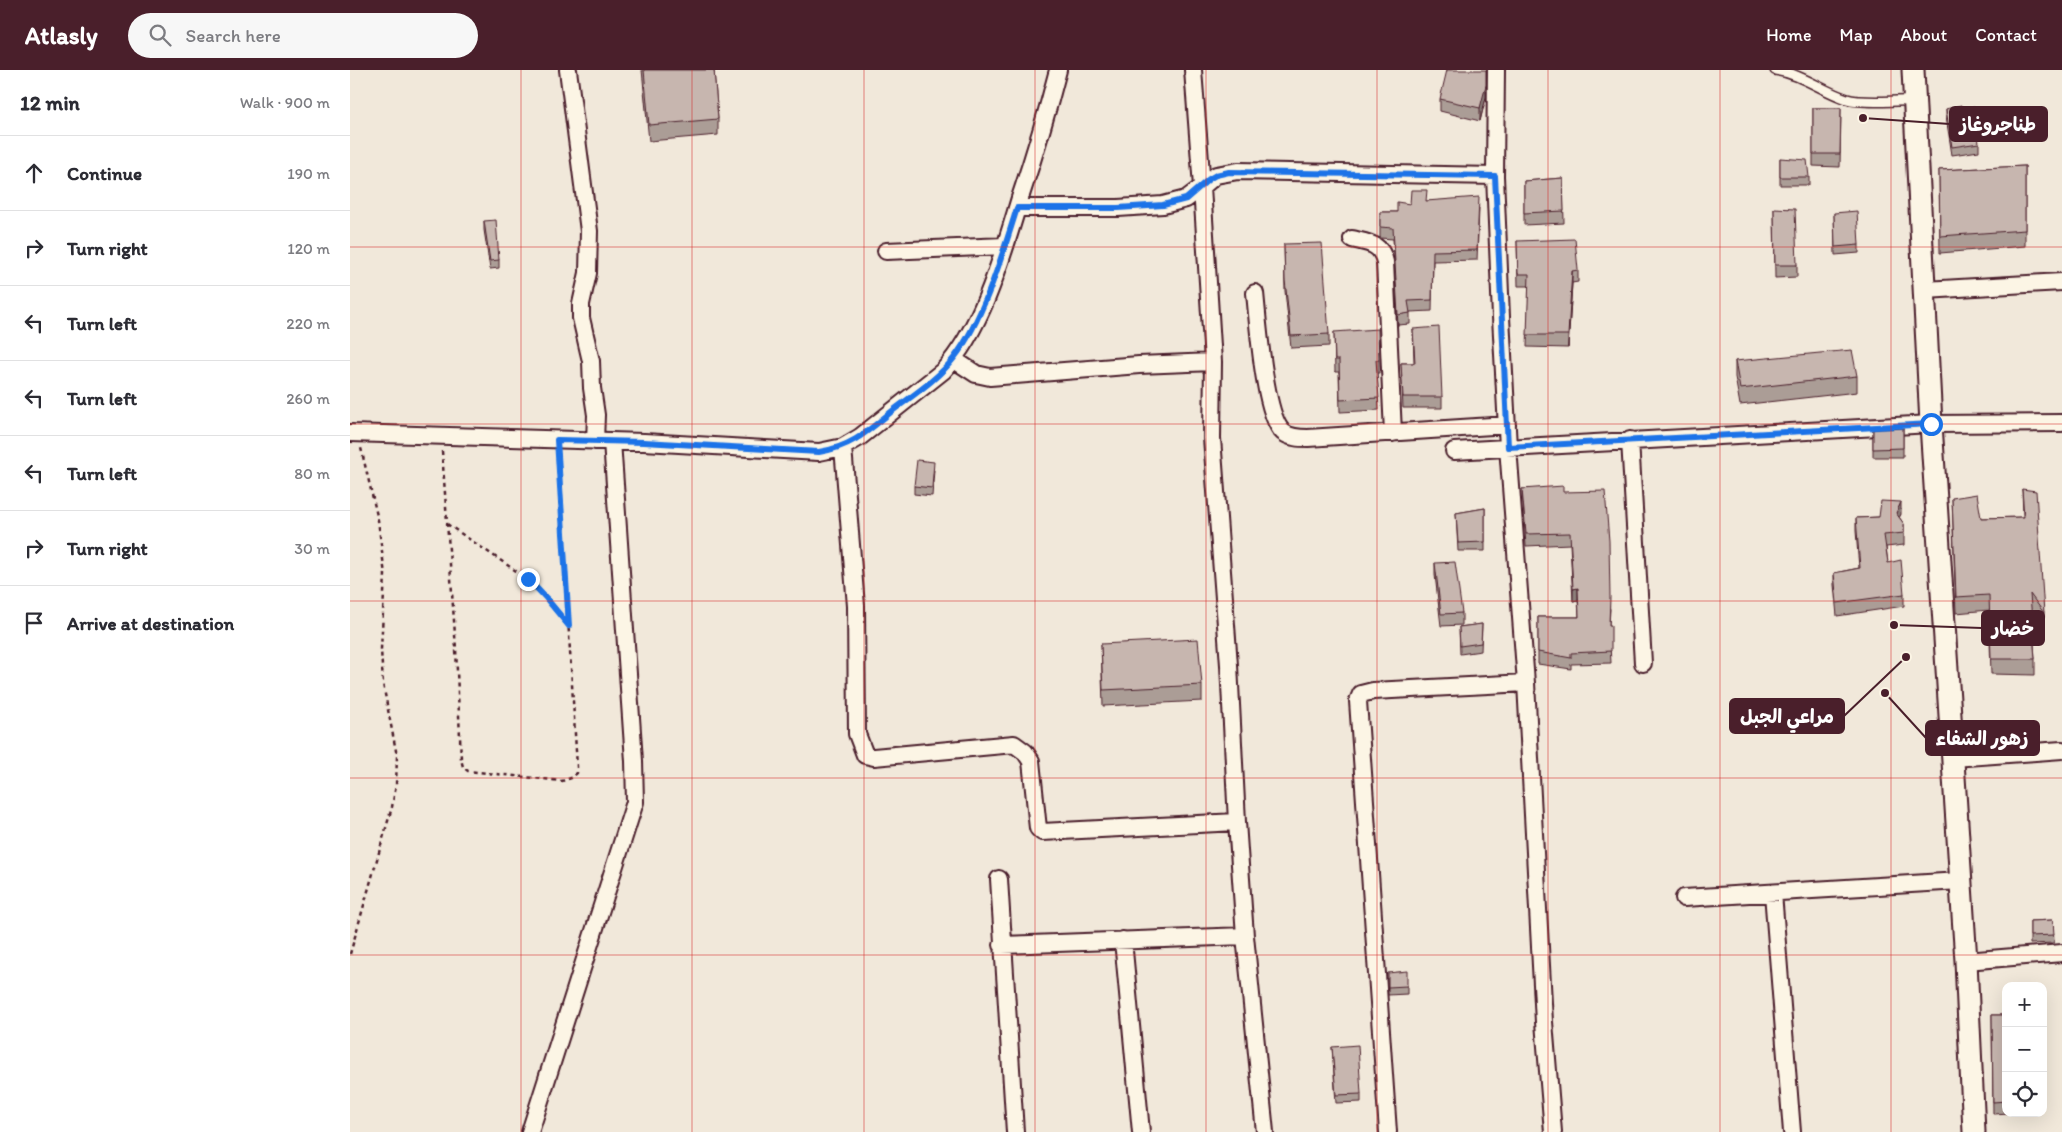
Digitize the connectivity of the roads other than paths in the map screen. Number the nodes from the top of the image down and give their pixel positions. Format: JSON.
{"nodes":[{"id":1,"x":568,"y":70,"type":"edge"},
{"id":2,"x":1058,"y":70,"type":"edge"},
{"id":3,"x":1193,"y":70,"type":"edge"},
{"id":4,"x":1496,"y":70,"type":"edge"},
{"id":5,"x":1776,"y":70,"type":"edge"},
{"id":6,"x":1913,"y":70,"type":"edge"},
{"id":7,"x":1914,"y":101,"type":"junction"},
{"id":8,"x":1495,"y":176,"type":"junction"},
{"id":9,"x":1202,"y":187,"type":"junction"},
{"id":10,"x":1017,"y":208,"type":"junction"},
{"id":11,"x":1352,"y":239,"type":"dead end"},
{"id":12,"x":1005,"y":246,"type":"junction"},
{"id":13,"x":886,"y":252,"type":"dead end"},
{"id":14,"x":2062,"y":282,"type":"edge"},
{"id":15,"x":1925,"y":290,"type":"junction"},
{"id":16,"x":1255,"y":293,"type":"dead end"},
{"id":17,"x":953,"y":359,"type":"junction"},
{"id":18,"x":1213,"y":362,"type":"junction"},
{"id":19,"x":2062,"y":423,"type":"edge"},
{"id":20,"x":1931,"y":424,"type":"junction"},
{"id":21,"x":1507,"y":425,"type":"junction"},
{"id":22,"x":354,"y":433,"type":"edge"},
{"id":23,"x":1393,"y":433,"type":"junction"},
{"id":24,"x":1630,"y":440,"type":"junction"},
{"id":25,"x":595,"y":441,"type":"junction"},
{"id":26,"x":612,"y":441,"type":"junction"},
{"id":27,"x":844,"y":447,"type":"junction"},
{"id":28,"x":1508,"y":447,"type":"junction"},
{"id":29,"x":1454,"y":451,"type":"dead end"},
{"id":30,"x":1643,"y":662,"type":"dead end"},
{"id":31,"x":1526,"y":683,"type":"junction"},
{"id":32,"x":2062,"y":750,"type":"edge"},
{"id":33,"x":1952,"y":758,"type":"junction"},
{"id":34,"x":1237,"y":822,"type":"junction"},
{"id":35,"x":999,"y":880,"type":"dead end"},
{"id":36,"x":1960,"y":881,"type":"junction"},
{"id":37,"x":1773,"y":892,"type":"junction"},
{"id":38,"x":1684,"y":898,"type":"dead end"},
{"id":39,"x":1245,"y":936,"type":"junction"},
{"id":40,"x":1122,"y":940,"type":"junction"},
{"id":41,"x":1002,"y":945,"type":"junction"},
{"id":42,"x":2062,"y":954,"type":"edge"},
{"id":43,"x":1966,"y":961,"type":"junction"},
{"id":44,"x":530,"y":1132,"type":"edge"},
{"id":45,"x":1014,"y":1132,"type":"edge"},
{"id":46,"x":1141,"y":1132,"type":"edge"},
{"id":47,"x":1265,"y":1132,"type":"edge"},
{"id":48,"x":1388,"y":1132,"type":"edge"},
{"id":49,"x":1553,"y":1132,"type":"edge"},
{"id":50,"x":1792,"y":1132,"type":"edge"},
{"id":51,"x":1974,"y":1132,"type":"edge"}],
"edges":[{"from":1,"to":25,"type":"street"},
{"from":2,"to":10,"type":"street"},
{"from":3,"to":9,"type":"street"},
{"from":4,"to":8,"type":"street"},
{"from":5,"to":7,"type":"lane"},
{"from":6,"to":7,"type":"street"},
{"from":7,"to":15,"type":"street"},
{"from":8,"to":9,"type":"street"},
{"from":8,"to":21,"type":"street"},
{"from":9,"to":10,"type":"street"},
{"from":9,"to":18,"type":"street"},
{"from":10,"to":12,"type":"street"},
{"from":11,"to":23,"type":"street"},
{"from":12,"to":13,"type":"street"},
{"from":12,"to":17,"type":"street"},
{"from":14,"to":15,"type":"street"},
{"from":15,"to":20,"type":"street"},
{"from":16,"to":23,"type":"street"},
{"from":17,"to":18,"type":"street"},
{"from":17,"to":27,"type":"street"},
{"from":18,"to":34,"type":"street"},
{"from":19,"to":20,"type":"street"},
{"from":20,"to":24,"type":"street"},
{"from":20,"to":33,"type":"street"},
{"from":21,"to":23,"type":"street"},
{"from":21,"to":28,"type":"street"},
{"from":22,"to":25,"type":"street"},
{"from":24,"to":28,"type":"street"},
{"from":24,"to":30,"type":"street"},
{"from":25,"to":26,"type":"street"},
{"from":26,"to":27,"type":"street"},
{"from":26,"to":44,"type":"street"},
{"from":27,"to":34,"type":"street"},
{"from":28,"to":29,"type":"street"},
{"from":28,"to":31,"type":"street"},
{"from":31,"to":48,"type":"street"},
{"from":31,"to":49,"type":"street"},
{"from":32,"to":33,"type":"street"},
{"from":33,"to":36,"type":"street"},
{"from":34,"to":39,"type":"street"},
{"from":35,"to":41,"type":"street"},
{"from":36,"to":37,"type":"street"},
{"from":36,"to":43,"type":"street"},
{"from":37,"to":38,"type":"street"},
{"from":37,"to":50,"type":"street"},
{"from":39,"to":40,"type":"street"},
{"from":39,"to":47,"type":"street"},
{"from":40,"to":41,"type":"street"},
{"from":40,"to":46,"type":"street"},
{"from":41,"to":45,"type":"street"},
{"from":42,"to":43,"type":"street"},
{"from":43,"to":51,"type":"street"}]}
